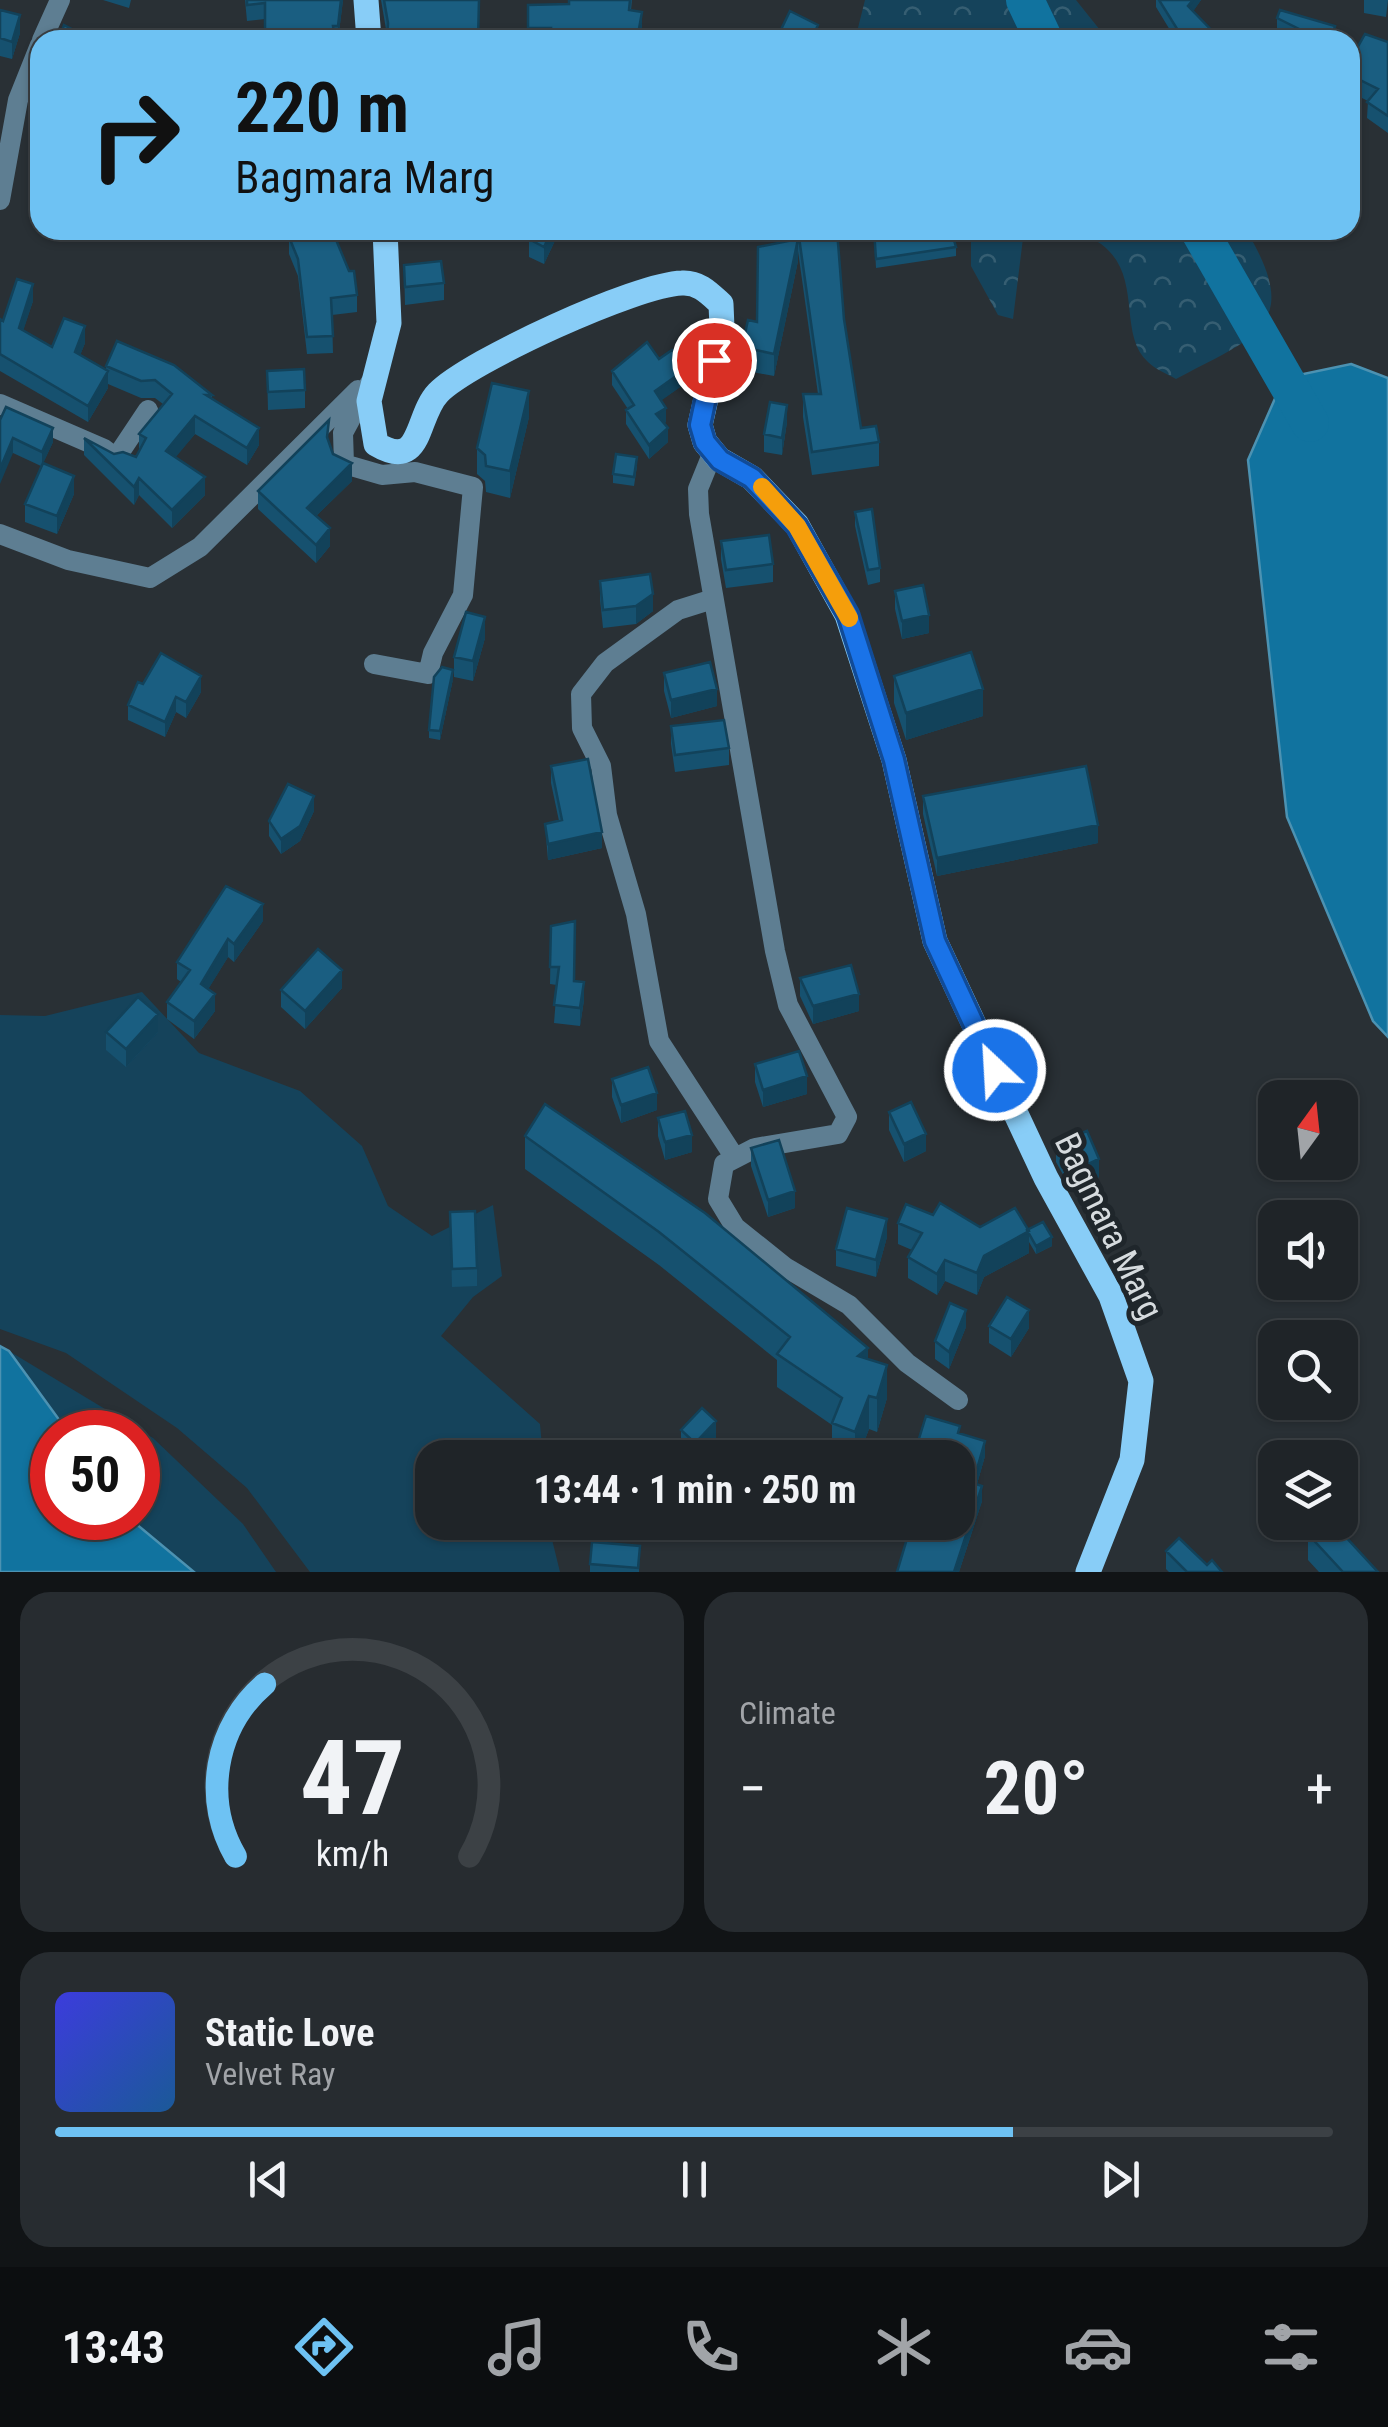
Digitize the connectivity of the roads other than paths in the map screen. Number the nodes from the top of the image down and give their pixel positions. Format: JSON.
{"nodes":[{"id":1,"x":60,"y":0,"type":"edge"},
{"id":2,"x":366,"y":0,"type":"edge"},
{"id":3,"x":46,"y":30,"type":"edge"},
{"id":4,"x":368,"y":30,"type":"edge"},
{"id":5,"x":30,"y":70,"type":"edge"},
{"id":6,"x":0,"y":200,"type":"edge"},
{"id":7,"x":385,"y":240,"type":"edge"},
{"id":8,"x":376,"y":372,"type":"junction"},
{"id":9,"x":0,"y":404,"type":"edge"},
{"id":10,"x":148,"y":410,"type":"dead end"},
{"id":11,"x":714,"y":452,"type":"junction"},
{"id":12,"x":0,"y":534,"type":"edge"},
{"id":13,"x":712,"y":600,"type":"junction"},
{"id":14,"x":374,"y":664,"type":"dead end"},
{"id":15,"x":735,"y":1158,"type":"junction"},
{"id":16,"x":958,"y":1400,"type":"dead end"},
{"id":17,"x":1088,"y":1572,"type":"edge"}],
"edges":[{"from":1,"to":3,"type":"street"},
{"from":2,"to":4,"type":"main road"},
{"from":5,"to":6,"type":"street"},
{"from":7,"to":8,"type":"main road"},
{"from":8,"to":11,"type":"main road"},
{"from":8,"to":12,"type":"street"},
{"from":8,"to":14,"type":"street"},
{"from":9,"to":10,"type":"street"},
{"from":11,"to":13,"type":"street"},
{"from":11,"to":17,"type":"main road","name":"Bagmara Marg"},
{"from":13,"to":15,"type":"street"},
{"from":13,"to":15,"type":"street"},
{"from":15,"to":16,"type":"street"}]}
